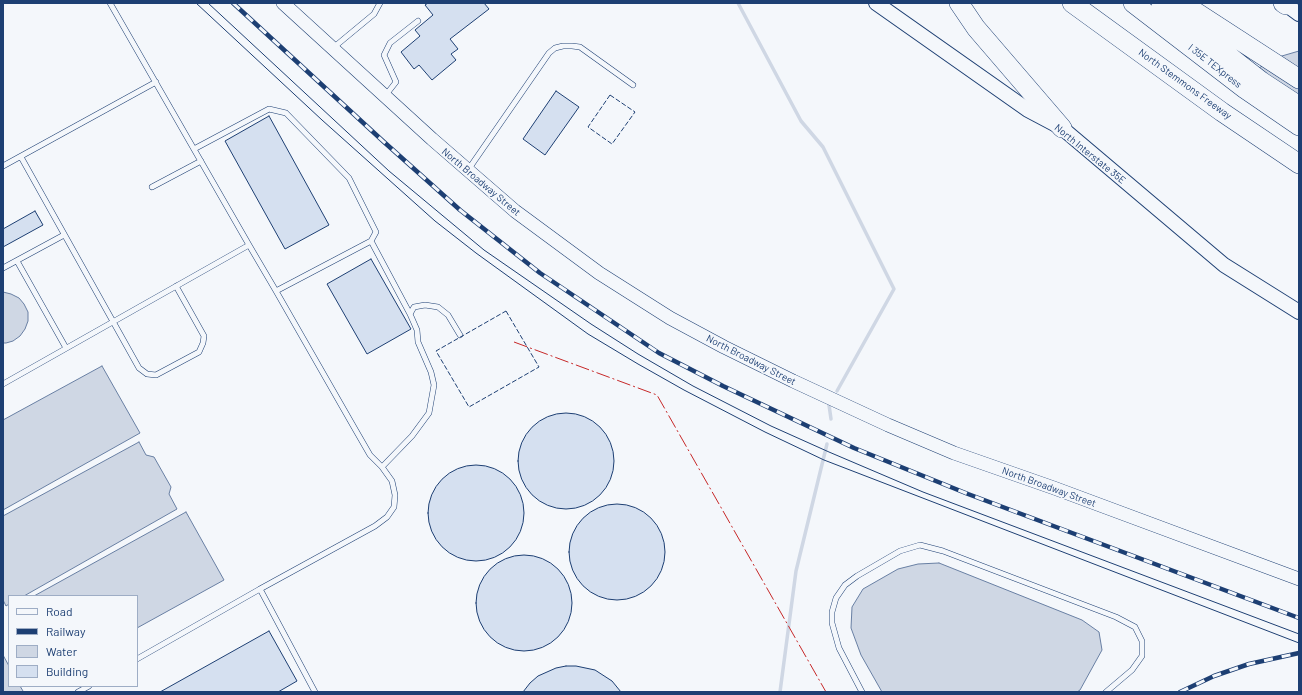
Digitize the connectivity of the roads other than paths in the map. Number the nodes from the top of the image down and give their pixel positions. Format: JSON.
{"nodes":[{"id":1,"x":110,"y":3,"type":"edge"},
{"id":2,"x":283,"y":3,"type":"edge"},
{"id":3,"x":380,"y":3,"type":"edge"},
{"id":4,"x":876,"y":3,"type":"edge"},
{"id":5,"x":959,"y":3,"type":"edge"},
{"id":6,"x":1072,"y":3,"type":"edge"},
{"id":7,"x":1133,"y":3,"type":"edge"},
{"id":8,"x":1161,"y":3,"type":"edge"},
{"id":9,"x":1182,"y":3,"type":"edge"},
{"id":10,"x":418,"y":21,"type":"dead end"},
{"id":11,"x":332,"y":49,"type":"junction"},
{"id":12,"x":1299,"y":79,"type":"edge"},
{"id":13,"x":156,"y":82,"type":"junction"},
{"id":14,"x":633,"y":85,"type":"dead end"},
{"id":15,"x":384,"y":96,"type":"junction"},
{"id":16,"x":1299,"y":106,"type":"edge"},
{"id":17,"x":1299,"y":126,"type":"edge"},
{"id":18,"x":1062,"y":128,"type":"junction"},
{"id":19,"x":194,"y":149,"type":"junction"},
{"id":20,"x":21,"y":156,"type":"junction"},
{"id":21,"x":201,"y":161,"type":"junction"},
{"id":22,"x":1299,"y":164,"type":"edge"},
{"id":23,"x":3,"y":166,"type":"edge"},
{"id":24,"x":467,"y":170,"type":"junction"},
{"id":25,"x":152,"y":187,"type":"dead end"},
{"id":26,"x":64,"y":235,"type":"junction"},
{"id":27,"x":371,"y":241,"type":"junction"},
{"id":28,"x":249,"y":245,"type":"junction"},
{"id":29,"x":17,"y":260,"type":"junction"},
{"id":30,"x":3,"y":268,"type":"edge"},
{"id":31,"x":176,"y":286,"type":"junction"},
{"id":32,"x":276,"y":291,"type":"junction"},
{"id":33,"x":1299,"y":312,"type":"edge"},
{"id":34,"x":410,"y":314,"type":"junction"},
{"id":35,"x":113,"y":322,"type":"junction"},
{"id":36,"x":460,"y":335,"type":"dead end"},
{"id":37,"x":66,"y":348,"type":"junction"},
{"id":38,"x":3,"y":384,"type":"edge"},
{"id":39,"x":382,"y":467,"type":"junction"},
{"id":40,"x":1299,"y":579,"type":"edge"},
{"id":41,"x":260,"y":590,"type":"junction"},
{"id":42,"x":138,"y":658,"type":"edge"},
{"id":43,"x":315,"y":692,"type":"edge"},
{"id":44,"x":862,"y":692,"type":"edge"},
{"id":45,"x":1106,"y":692,"type":"edge"}],
"edges":[{"from":1,"to":13,"type":"lane"},
{"from":2,"to":11,"type":"street","name":"North Broadway Street"},
{"from":3,"to":11,"type":"lane"},
{"from":4,"to":18,"type":"main road","name":"North Interstate 35E"},
{"from":5,"to":18,"type":"highway"},
{"from":6,"to":22,"type":"highway","name":"North Stemmons Freeway"},
{"from":7,"to":17,"type":"highway","name":"I 35E TEXpress"},
{"from":8,"to":16,"type":"highway"},
{"from":9,"to":12,"type":"highway"},
{"from":10,"to":15,"type":"lane"},
{"from":11,"to":15,"type":"street","name":"North Broadway Street"},
{"from":13,"to":19,"type":"lane"},
{"from":13,"to":20,"type":"lane"},
{"from":14,"to":24,"type":"lane"},
{"from":15,"to":24,"type":"street","name":"North Broadway Street"},
{"from":18,"to":33,"type":"main road","name":"North Interstate 35E"},
{"from":19,"to":21,"type":"lane"},
{"from":19,"to":27,"type":"lane"},
{"from":20,"to":23,"type":"lane"},
{"from":20,"to":26,"type":"lane"},
{"from":21,"to":25,"type":"lane"},
{"from":21,"to":28,"type":"lane"},
{"from":24,"to":40,"type":"street","name":"North Broadway Street"},
{"from":26,"to":29,"type":"lane"},
{"from":26,"to":35,"type":"lane"},
{"from":27,"to":32,"type":"lane"},
{"from":27,"to":34,"type":"lane"},
{"from":28,"to":31,"type":"lane"},
{"from":28,"to":32,"type":"lane"},
{"from":29,"to":30,"type":"lane"},
{"from":29,"to":37,"type":"lane"},
{"from":31,"to":35,"type":"lane"},
{"from":31,"to":35,"type":"lane"},
{"from":32,"to":39,"type":"lane"},
{"from":34,"to":36,"type":"lane"},
{"from":34,"to":39,"type":"lane"},
{"from":35,"to":37,"type":"lane"},
{"from":37,"to":38,"type":"lane"},
{"from":39,"to":41,"type":"lane"},
{"from":41,"to":42,"type":"lane"},
{"from":41,"to":43,"type":"lane"},
{"from":44,"to":45,"type":"lane"}]}
